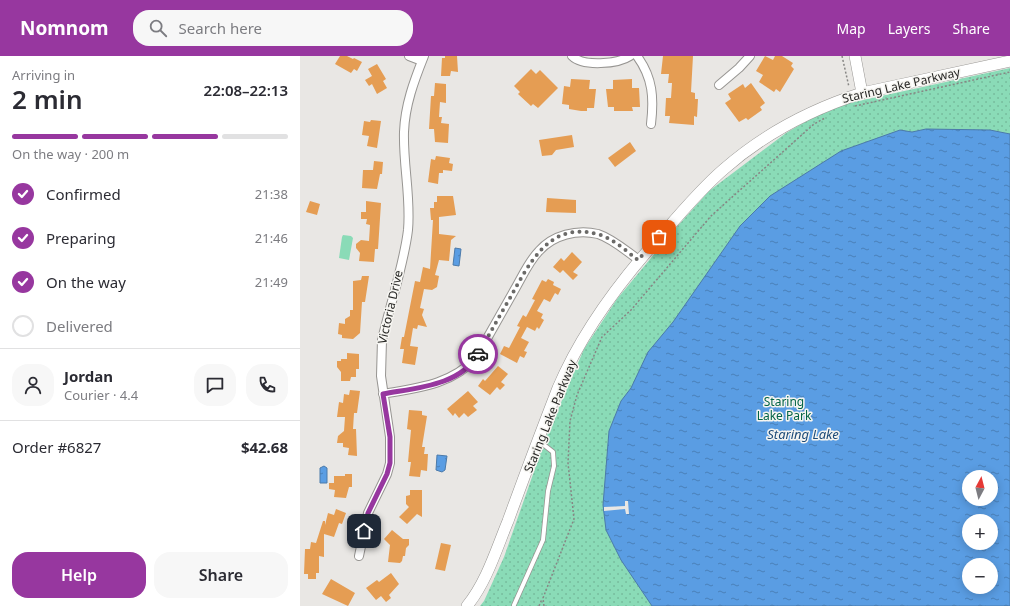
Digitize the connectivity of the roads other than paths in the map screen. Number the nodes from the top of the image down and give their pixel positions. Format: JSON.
{"nodes":[{"id":1,"x":409,"y":56,"type":"edge"},
{"id":2,"x":572,"y":56,"type":"edge"},
{"id":3,"x":630,"y":56,"type":"edge"},
{"id":4,"x":637,"y":56,"type":"edge"},
{"id":5,"x":750,"y":56,"type":"edge"},
{"id":6,"x":855,"y":56,"type":"edge"},
{"id":7,"x":423,"y":58,"type":"edge"},
{"id":8,"x":1010,"y":61,"type":"edge"},
{"id":9,"x":718,"y":85,"type":"dead end"},
{"id":10,"x":857,"y":94,"type":"junction"},
{"id":11,"x":651,"y":124,"type":"dead end"},
{"id":12,"x":638,"y":260,"type":"junction"},
{"id":13,"x":383,"y":394,"type":"junction"},
{"id":14,"x":538,"y":440,"type":"junction"},
{"id":15,"x":359,"y":556,"type":"dead end"},
{"id":16,"x":514,"y":605,"type":"edge"},
{"id":17,"x":468,"y":606,"type":"edge"}],
"edges":[{"from":1,"to":7,"type":"street"},
{"from":2,"to":3,"type":"street"},
{"from":4,"to":11,"type":"street"},
{"from":5,"to":9,"type":"street"},
{"from":6,"to":10,"type":"street"},
{"from":7,"to":13,"type":"street","name":"Victoria Drive"},
{"from":8,"to":10,"type":"street","name":"Staring Lake Parkway"},
{"from":10,"to":12,"type":"street","name":"Staring Lake Parkway"},
{"from":12,"to":13,"type":"street"},
{"from":12,"to":14,"type":"street","name":"Staring Lake Parkway"},
{"from":13,"to":15,"type":"street","name":"Victoria Drive"},
{"from":14,"to":16,"type":"lane"},
{"from":14,"to":17,"type":"street","name":"Staring Lake Parkway"}]}
